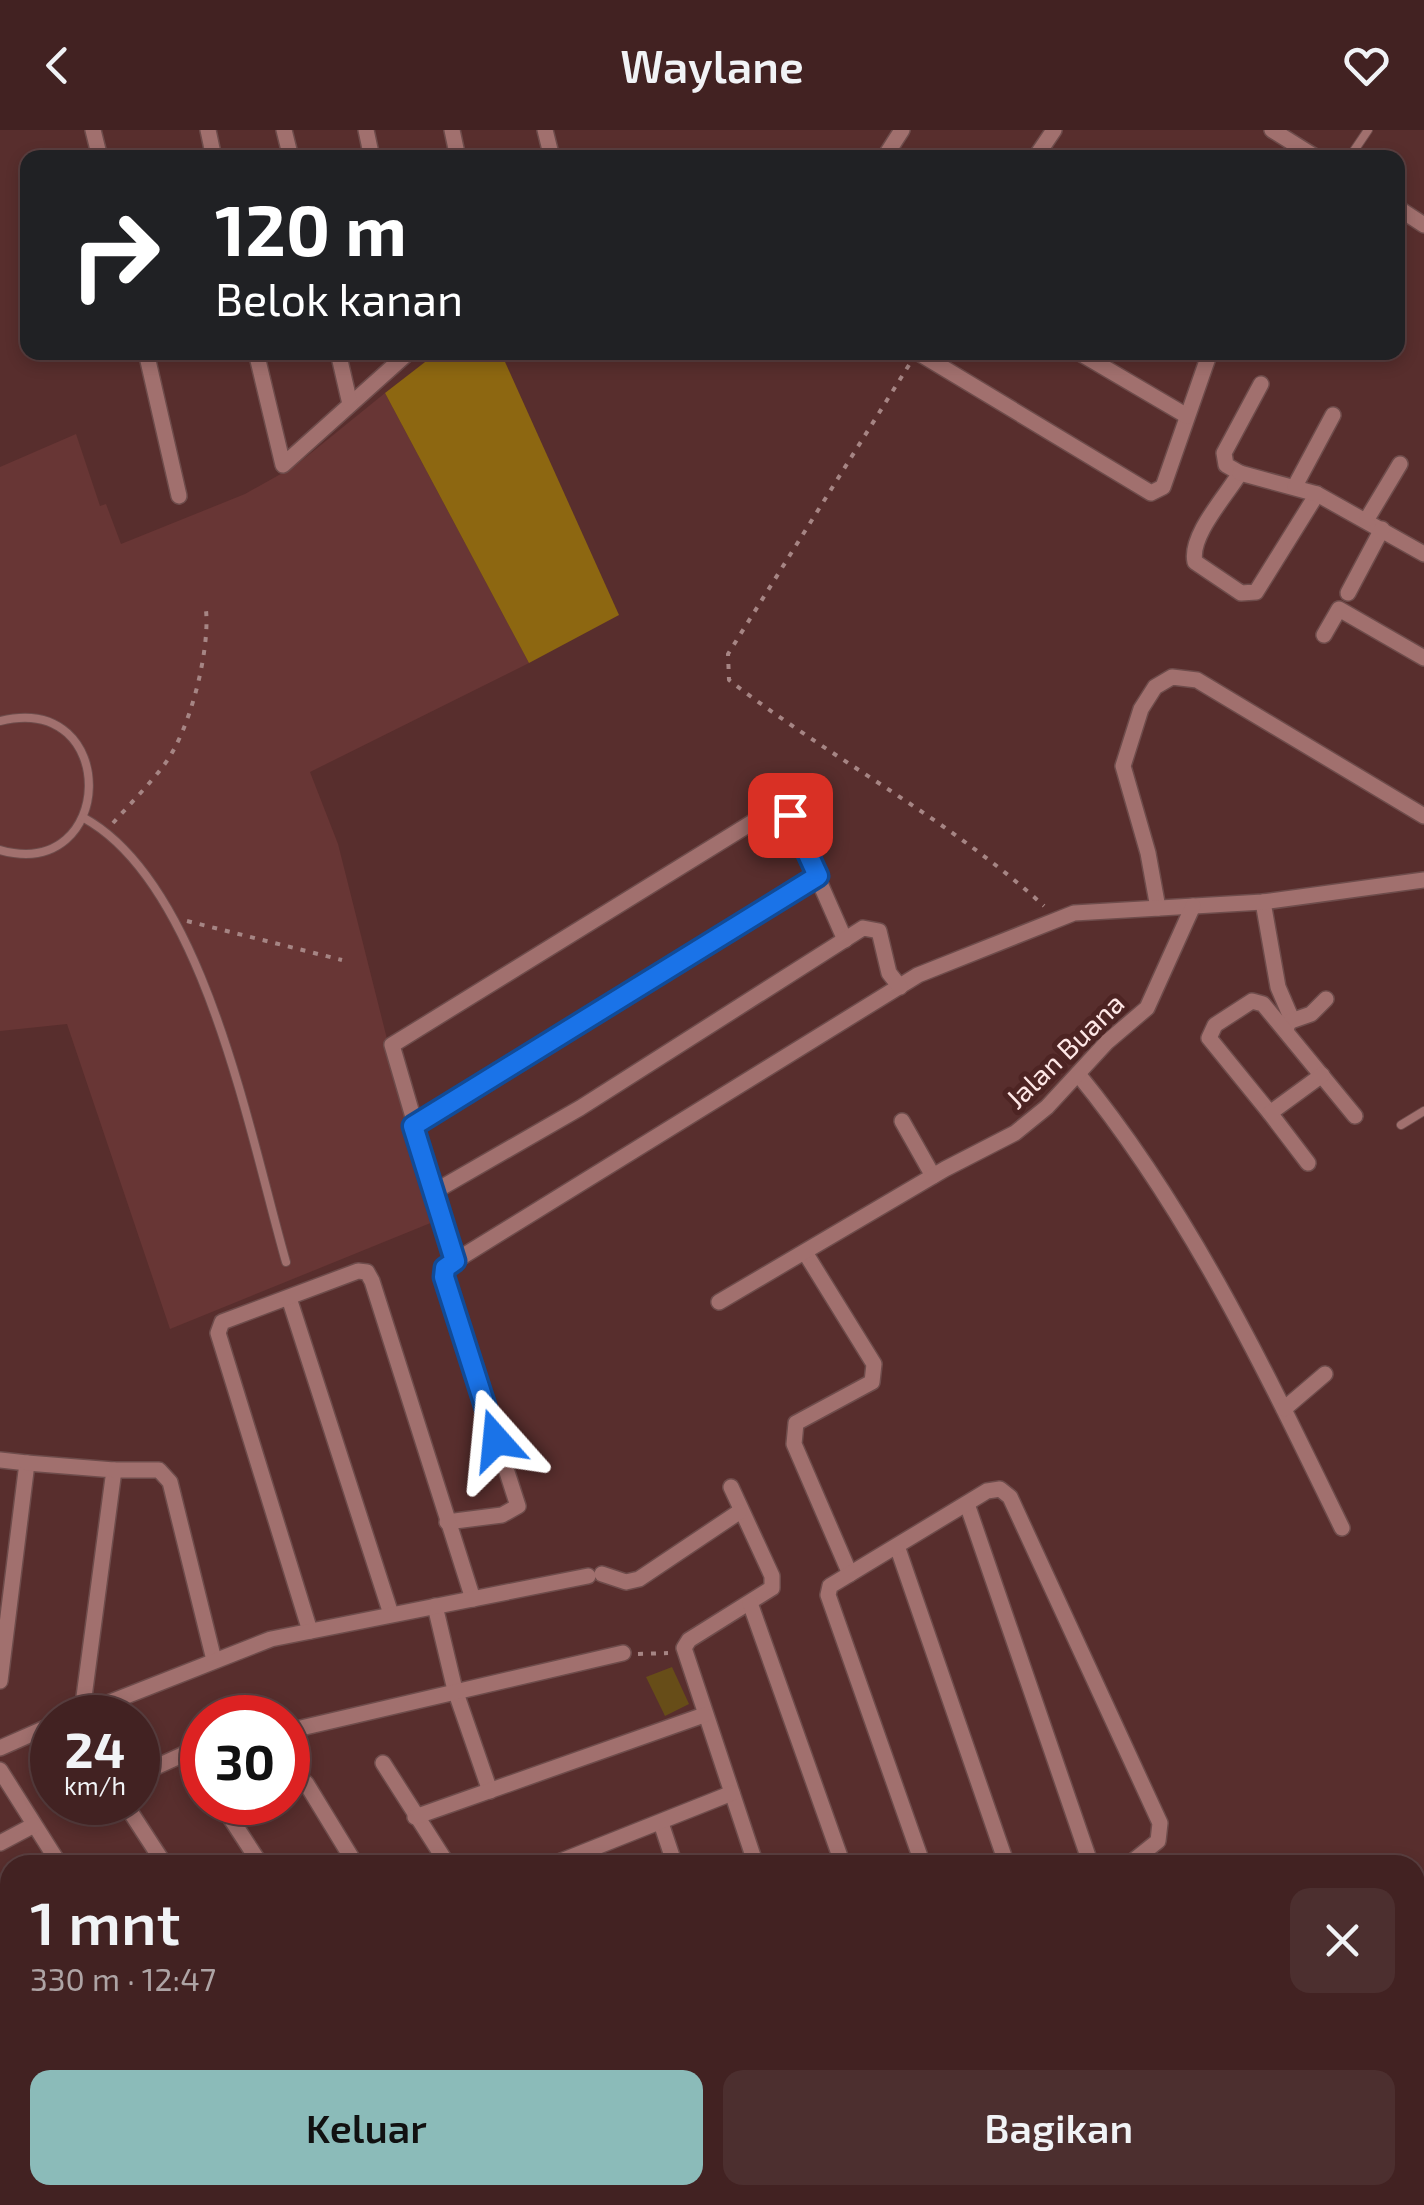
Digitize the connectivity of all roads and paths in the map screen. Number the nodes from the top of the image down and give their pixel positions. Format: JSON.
{"nodes":[{"id":1,"x":1272,"y":130,"type":"edge"},
{"id":2,"x":1304,"y":150,"type":"edge"},
{"id":3,"x":148,"y":360,"type":"edge"},
{"id":4,"x":258,"y":360,"type":"edge"},
{"id":5,"x":340,"y":360,"type":"edge"},
{"id":6,"x":400,"y":360,"type":"edge"},
{"id":7,"x":912,"y":360,"type":"edge"},
{"id":8,"x":926,"y":360,"type":"edge"},
{"id":9,"x":1092,"y":360,"type":"edge"},
{"id":10,"x":1207,"y":360,"type":"edge"},
{"id":11,"x":1261,"y":384,"type":"dead end"},
{"id":12,"x":350,"y":404,"type":"junction"},
{"id":13,"x":1333,"y":415,"type":"dead end"},
{"id":14,"x":1187,"y":416,"type":"junction"},
{"id":15,"x":1400,"y":464,"type":"dead end"},
{"id":16,"x":1240,"y":474,"type":"junction"},
{"id":17,"x":1296,"y":486,"type":"junction"},
{"id":18,"x":1318,"y":494,"type":"junction"},
{"id":19,"x":179,"y":496,"type":"dead end"},
{"id":20,"x":1367,"y":519,"type":"junction"},
{"id":21,"x":1382,"y":529,"type":"junction"},
{"id":22,"x":1424,"y":554,"type":"edge"},
{"id":23,"x":1348,"y":593,"type":"dead end"},
{"id":24,"x":206,"y":610,"type":"dead end"},
{"id":25,"x":1324,"y":634,"type":"dead end"},
{"id":26,"x":1424,"y":658,"type":"edge"},
{"id":27,"x":0,"y":720,"type":"edge"},
{"id":28,"x":1424,"y":816,"type":"edge"},
{"id":29,"x":84,"y":818,"type":"junction"},
{"id":30,"x":106,"y":830,"type":"junction"},
{"id":31,"x":0,"y":850,"type":"edge"},
{"id":32,"x":818,"y":876,"type":"junction"},
{"id":33,"x":1424,"y":880,"type":"edge"},
{"id":34,"x":1263,"y":902,"type":"junction"},
{"id":35,"x":1193,"y":906,"type":"junction"},
{"id":36,"x":1158,"y":908,"type":"junction"},
{"id":37,"x":175,"y":918,"type":"junction"},
{"id":38,"x":1058,"y":920,"type":"junction"},
{"id":39,"x":846,"y":940,"type":"junction"},
{"id":40,"x":342,"y":960,"type":"dead end"},
{"id":41,"x":900,"y":987,"type":"junction"},
{"id":42,"x":1326,"y":999,"type":"dead end"},
{"id":43,"x":1288,"y":1026,"type":"junction"},
{"id":44,"x":1078,"y":1074,"type":"junction"},
{"id":45,"x":1322,"y":1074,"type":"junction"},
{"id":46,"x":1424,"y":1111,"type":"edge"},
{"id":47,"x":1270,"y":1113,"type":"junction"},
{"id":48,"x":1355,"y":1116,"type":"dead end"},
{"id":49,"x":902,"y":1121,"type":"dead end"},
{"id":50,"x":1401,"y":1125,"type":"dead end"},
{"id":51,"x":413,"y":1126,"type":"junction"},
{"id":52,"x":1308,"y":1163,"type":"dead end"},
{"id":53,"x":933,"y":1176,"type":"junction"},
{"id":54,"x":432,"y":1193,"type":"junction"},
{"id":55,"x":806,"y":1254,"type":"junction"},
{"id":56,"x":455,"y":1261,"type":"junction"},
{"id":57,"x":286,"y":1262,"type":"dead end"},
{"id":58,"x":289,"y":1298,"type":"junction"},
{"id":59,"x":720,"y":1302,"type":"dead end"},
{"id":60,"x":1325,"y":1374,"type":"dead end"},
{"id":61,"x":1284,"y":1409,"type":"junction"},
{"id":62,"x":0,"y":1460,"type":"edge"},
{"id":63,"x":27,"y":1462,"type":"junction"},
{"id":64,"x":114,"y":1470,"type":"junction"},
{"id":65,"x":731,"y":1488,"type":"dead end"},
{"id":66,"x":967,"y":1504,"type":"junction"},
{"id":67,"x":739,"y":1512,"type":"junction"},
{"id":68,"x":447,"y":1522,"type":"junction"},
{"id":69,"x":1342,"y":1528,"type":"dead end"},
{"id":70,"x":897,"y":1546,"type":"junction"},
{"id":71,"x":850,"y":1574,"type":"junction"},
{"id":72,"x":473,"y":1599,"type":"junction"},
{"id":73,"x":750,"y":1604,"type":"junction"},
{"id":74,"x":434,"y":1606,"type":"junction"},
{"id":75,"x":392,"y":1614,"type":"junction"},
{"id":76,"x":310,"y":1631,"type":"junction"},
{"id":77,"x":684,"y":1648,"type":"junction"},
{"id":78,"x":623,"y":1653,"type":"joint"},
{"id":79,"x":214,"y":1660,"type":"junction"},
{"id":80,"x":0,"y":1681,"type":"edge"},
{"id":81,"x":455,"y":1690,"type":"junction"},
{"id":82,"x":79,"y":1695,"type":"edge"},
{"id":83,"x":126,"y":1695,"type":"edge"},
{"id":84,"x":704,"y":1715,"type":"junction"},
{"id":85,"x":310,"y":1726,"type":"edge"},
{"id":86,"x":30,"y":1735,"type":"edge"},
{"id":87,"x":0,"y":1748,"type":"edge"},
{"id":88,"x":383,"y":1763,"type":"dead end"},
{"id":89,"x":0,"y":1770,"type":"edge"},
{"id":90,"x":310,"y":1790,"type":"edge"},
{"id":91,"x":490,"y":1791,"type":"junction"},
{"id":92,"x":732,"y":1793,"type":"junction"},
{"id":93,"x":415,"y":1817,"type":"junction"},
{"id":94,"x":30,"y":1819,"type":"edge"},
{"id":95,"x":661,"y":1823,"type":"junction"},
{"id":96,"x":34,"y":1825,"type":"joint"},
{"id":97,"x":139,"y":1825,"type":"edge"},
{"id":98,"x":235,"y":1825,"type":"edge"},
{"id":99,"x":0,"y":1842,"type":"edge"},
{"id":100,"x":54,"y":1855,"type":"edge"},
{"id":101,"x":158,"y":1855,"type":"edge"},
{"id":102,"x":255,"y":1855,"type":"edge"},
{"id":103,"x":350,"y":1855,"type":"edge"},
{"id":104,"x":441,"y":1855,"type":"edge"},
{"id":105,"x":594,"y":1855,"type":"edge"},
{"id":106,"x":672,"y":1855,"type":"edge"},
{"id":107,"x":753,"y":1855,"type":"edge"},
{"id":108,"x":839,"y":1855,"type":"edge"},
{"id":109,"x":919,"y":1855,"type":"edge"},
{"id":110,"x":1004,"y":1855,"type":"edge"},
{"id":111,"x":1088,"y":1855,"type":"edge"},
{"id":112,"x":1140,"y":1855,"type":"edge"}],
"edges":[{"from":1,"to":2,"type":"street"},
{"from":3,"to":19,"type":"street"},
{"from":4,"to":12,"type":"street"},
{"from":5,"to":12,"type":"street"},
{"from":6,"to":12,"type":"street"},
{"from":7,"to":38,"type":"path"},
{"from":8,"to":14,"type":"street"},
{"from":9,"to":14,"type":"street"},
{"from":10,"to":14,"type":"street"},
{"from":11,"to":16,"type":"street"},
{"from":13,"to":17,"type":"street"},
{"from":15,"to":20,"type":"street"},
{"from":16,"to":17,"type":"street"},
{"from":16,"to":18,"type":"street"},
{"from":17,"to":18,"type":"street"},
{"from":18,"to":20,"type":"street"},
{"from":20,"to":21,"type":"street"},
{"from":21,"to":22,"type":"street"},
{"from":21,"to":23,"type":"street"},
{"from":24,"to":30,"type":"path"},
{"from":25,"to":26,"type":"street"},
{"from":27,"to":29,"type":"lane"},
{"from":28,"to":36,"type":"street"},
{"from":29,"to":30,"type":"lane"},
{"from":29,"to":31,"type":"lane"},
{"from":30,"to":37,"type":"lane"},
{"from":32,"to":39,"type":"street"},
{"from":32,"to":51,"type":"street"},
{"from":32,"to":51,"type":"street"},
{"from":33,"to":34,"type":"street"},
{"from":34,"to":35,"type":"street"},
{"from":34,"to":43,"type":"street"},
{"from":35,"to":36,"type":"street"},
{"from":35,"to":44,"type":"street","name":"Jalan Buana"},
{"from":36,"to":38,"type":"street"},
{"from":37,"to":40,"type":"path"},
{"from":37,"to":57,"type":"lane"},
{"from":38,"to":41,"type":"street"},
{"from":39,"to":41,"type":"street"},
{"from":39,"to":54,"type":"street"},
{"from":41,"to":56,"type":"street"},
{"from":42,"to":43,"type":"street"},
{"from":43,"to":45,"type":"street"},
{"from":43,"to":47,"type":"street"},
{"from":44,"to":53,"type":"street","name":"Jalan Buana"},
{"from":44,"to":61,"type":"street"},
{"from":45,"to":47,"type":"street"},
{"from":45,"to":48,"type":"street"},
{"from":46,"to":50,"type":"lane"},
{"from":47,"to":52,"type":"street"},
{"from":49,"to":53,"type":"street"},
{"from":51,"to":54,"type":"street"},
{"from":53,"to":55,"type":"street","name":"Jalan Buana"},
{"from":54,"to":56,"type":"street"},
{"from":55,"to":59,"type":"street","name":"Jalan Buana"},
{"from":55,"to":71,"type":"street"},
{"from":56,"to":68,"type":"street"},
{"from":58,"to":68,"type":"street"},
{"from":58,"to":75,"type":"street"},
{"from":58,"to":76,"type":"street"},
{"from":60,"to":61,"type":"street"},
{"from":61,"to":69,"type":"street"},
{"from":62,"to":63,"type":"street"},
{"from":63,"to":64,"type":"street"},
{"from":63,"to":80,"type":"street"},
{"from":64,"to":79,"type":"street"},
{"from":64,"to":82,"type":"street"},
{"from":65,"to":67,"type":"street"},
{"from":66,"to":70,"type":"street"},
{"from":66,"to":111,"type":"street"},
{"from":66,"to":112,"type":"street"},
{"from":67,"to":72,"type":"street"},
{"from":67,"to":73,"type":"street"},
{"from":68,"to":72,"type":"street"},
{"from":70,"to":71,"type":"street"},
{"from":70,"to":110,"type":"street"},
{"from":71,"to":109,"type":"street"},
{"from":72,"to":74,"type":"street"},
{"from":73,"to":77,"type":"street"},
{"from":73,"to":108,"type":"street"},
{"from":74,"to":75,"type":"street"},
{"from":74,"to":81,"type":"street"},
{"from":75,"to":76,"type":"street"},
{"from":76,"to":79,"type":"street"},
{"from":77,"to":78,"type":"path"},
{"from":77,"to":84,"type":"street"},
{"from":78,"to":81,"type":"street"},
{"from":79,"to":83,"type":"street"},
{"from":81,"to":85,"type":"street"},
{"from":81,"to":91,"type":"street"},
{"from":84,"to":91,"type":"street"},
{"from":84,"to":92,"type":"street"},
{"from":86,"to":87,"type":"street"},
{"from":88,"to":93,"type":"street"},
{"from":89,"to":94,"type":"street"},
{"from":90,"to":103,"type":"street"},
{"from":91,"to":93,"type":"street"},
{"from":92,"to":95,"type":"street"},
{"from":92,"to":107,"type":"street"},
{"from":93,"to":104,"type":"street"},
{"from":95,"to":105,"type":"street"},
{"from":95,"to":106,"type":"street"},
{"from":96,"to":99,"type":"street"},
{"from":96,"to":100,"type":"street"},
{"from":97,"to":101,"type":"street"},
{"from":98,"to":102,"type":"street"}]}
